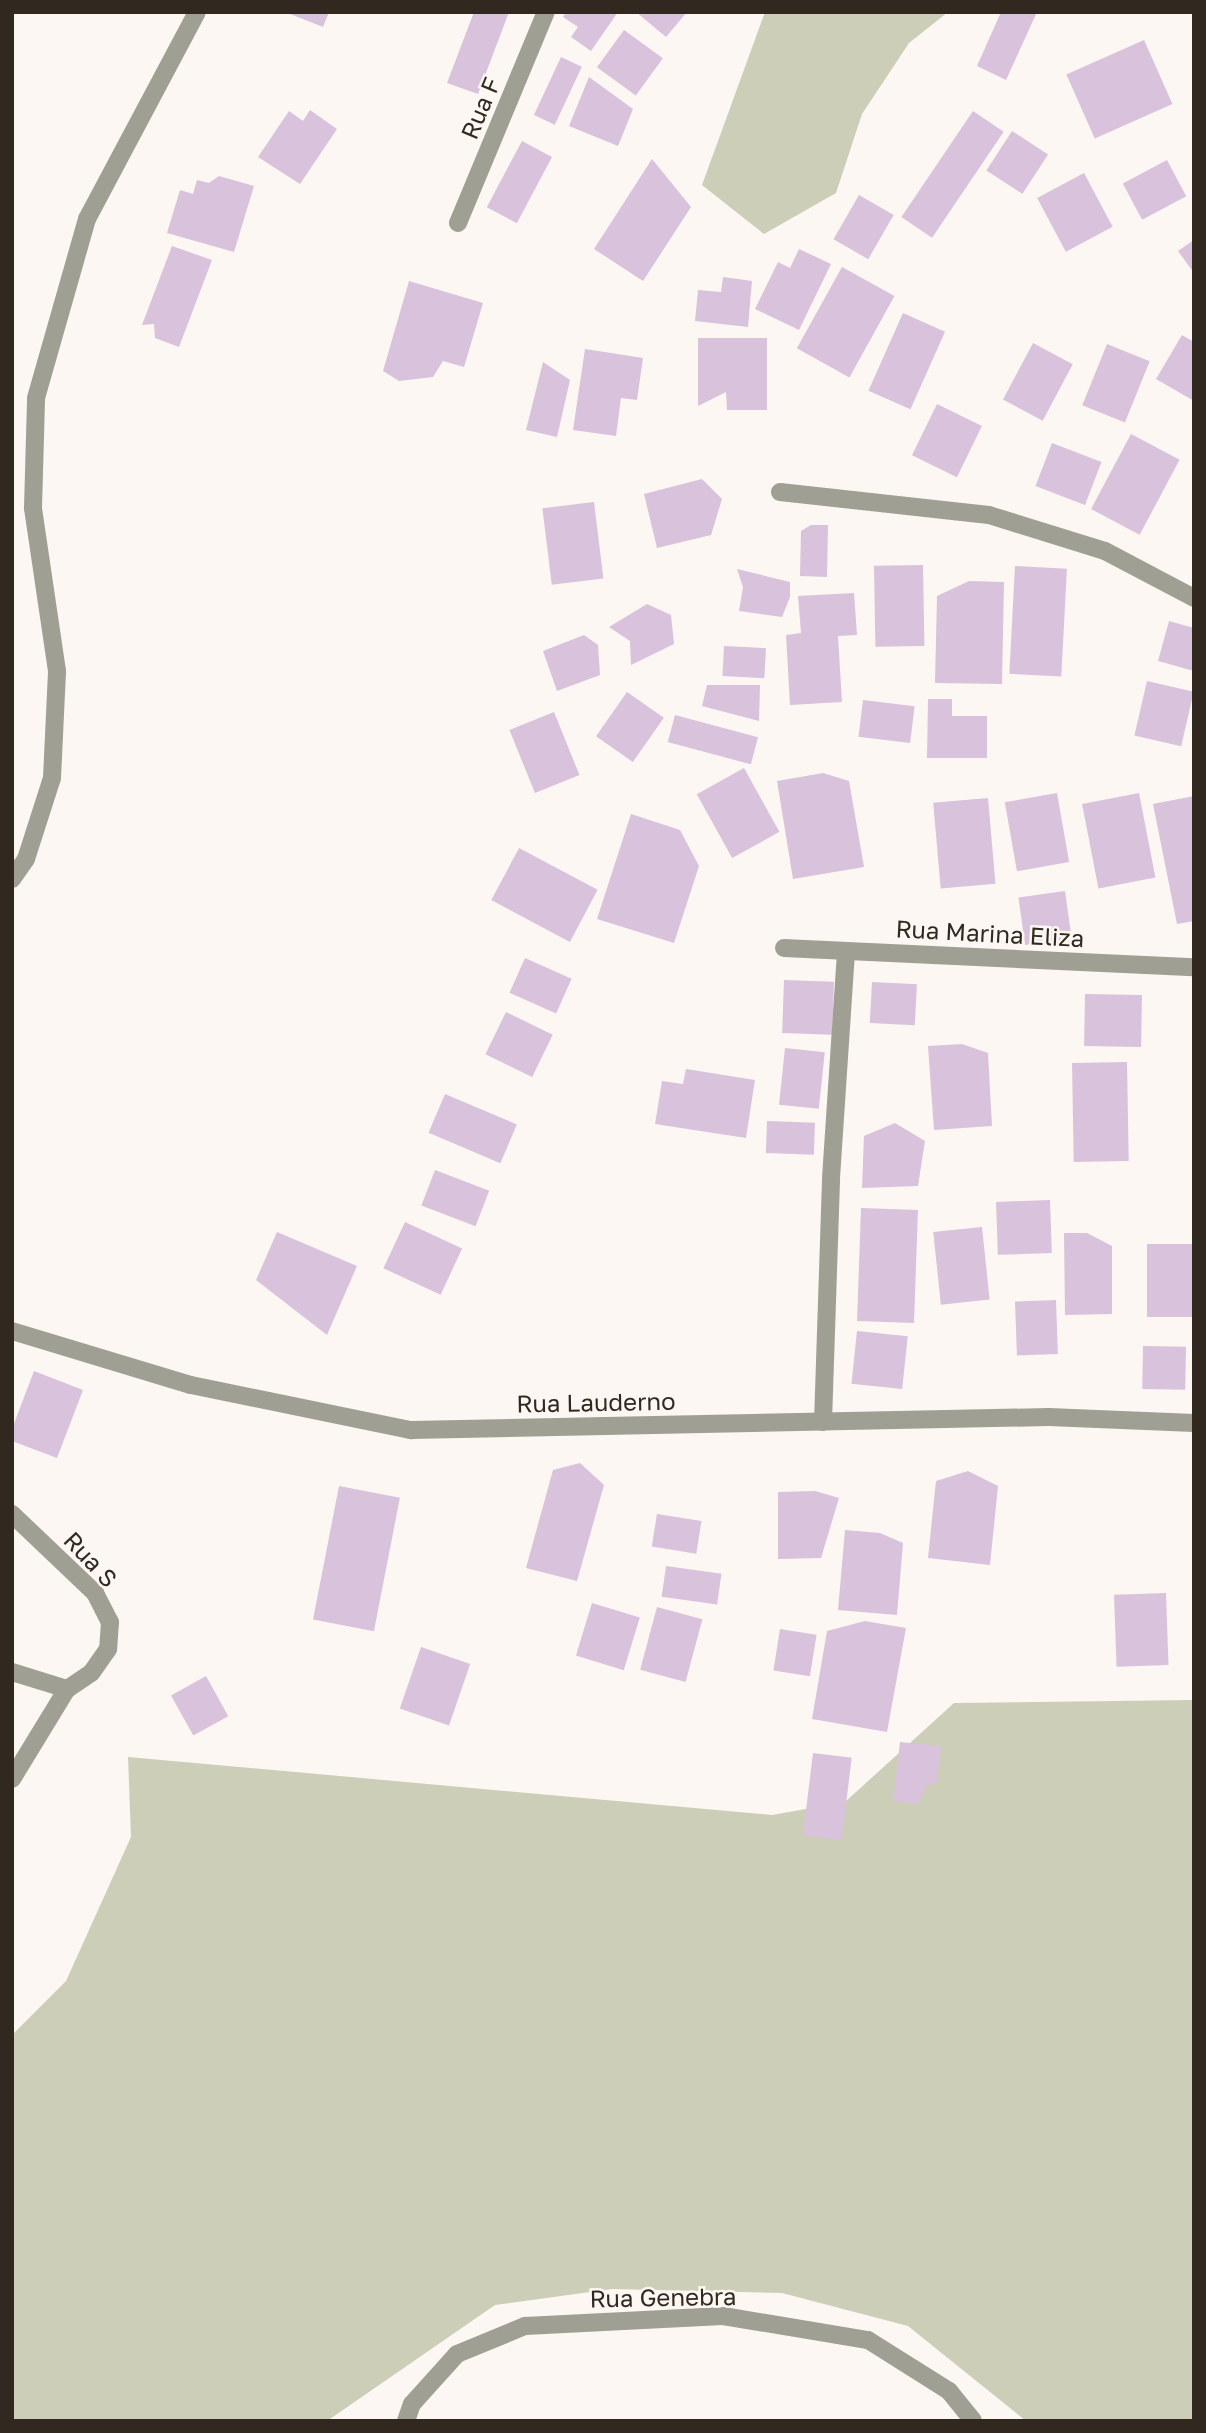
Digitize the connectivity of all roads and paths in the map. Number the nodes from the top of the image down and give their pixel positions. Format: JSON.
{"nodes":[{"id":1,"x":197,"y":12,"type":"edge"},
{"id":2,"x":546,"y":12,"type":"edge"},
{"id":3,"x":458,"y":223,"type":"dead end"},
{"id":4,"x":780,"y":492,"type":"dead end"},
{"id":5,"x":1194,"y":598,"type":"edge"},
{"id":6,"x":12,"y":880,"type":"edge"},
{"id":7,"x":784,"y":948,"type":"dead end"},
{"id":8,"x":846,"y":951,"type":"junction"},
{"id":9,"x":1194,"y":967,"type":"edge"},
{"id":10,"x":12,"y":1331,"type":"edge"},
{"id":11,"x":823,"y":1422,"type":"junction"},
{"id":12,"x":1194,"y":1423,"type":"edge"},
{"id":13,"x":12,"y":1514,"type":"edge"},
{"id":14,"x":12,"y":1672,"type":"edge"},
{"id":15,"x":67,"y":1689,"type":"junction"},
{"id":16,"x":12,"y":1779,"type":"edge"},
{"id":17,"x":407,"y":2421,"type":"edge"},
{"id":18,"x":973,"y":2421,"type":"edge"}],
"edges":[{"from":1,"to":6,"type":"street"},
{"from":2,"to":3,"type":"street","name":"Rua F"},
{"from":4,"to":5,"type":"street"},
{"from":7,"to":8,"type":"street","name":"Rua Marina Eliza"},
{"from":8,"to":9,"type":"street","name":"Rua Marina Eliza"},
{"from":8,"to":11,"type":"street"},
{"from":10,"to":11,"type":"street","name":"Rua Lauderno"},
{"from":11,"to":12,"type":"street","name":"Rua Lauderno"},
{"from":13,"to":15,"type":"street","name":"Rua S"},
{"from":14,"to":15,"type":"street"},
{"from":15,"to":16,"type":"street"},
{"from":17,"to":18,"type":"street","name":"Rua Genebra"}]}
